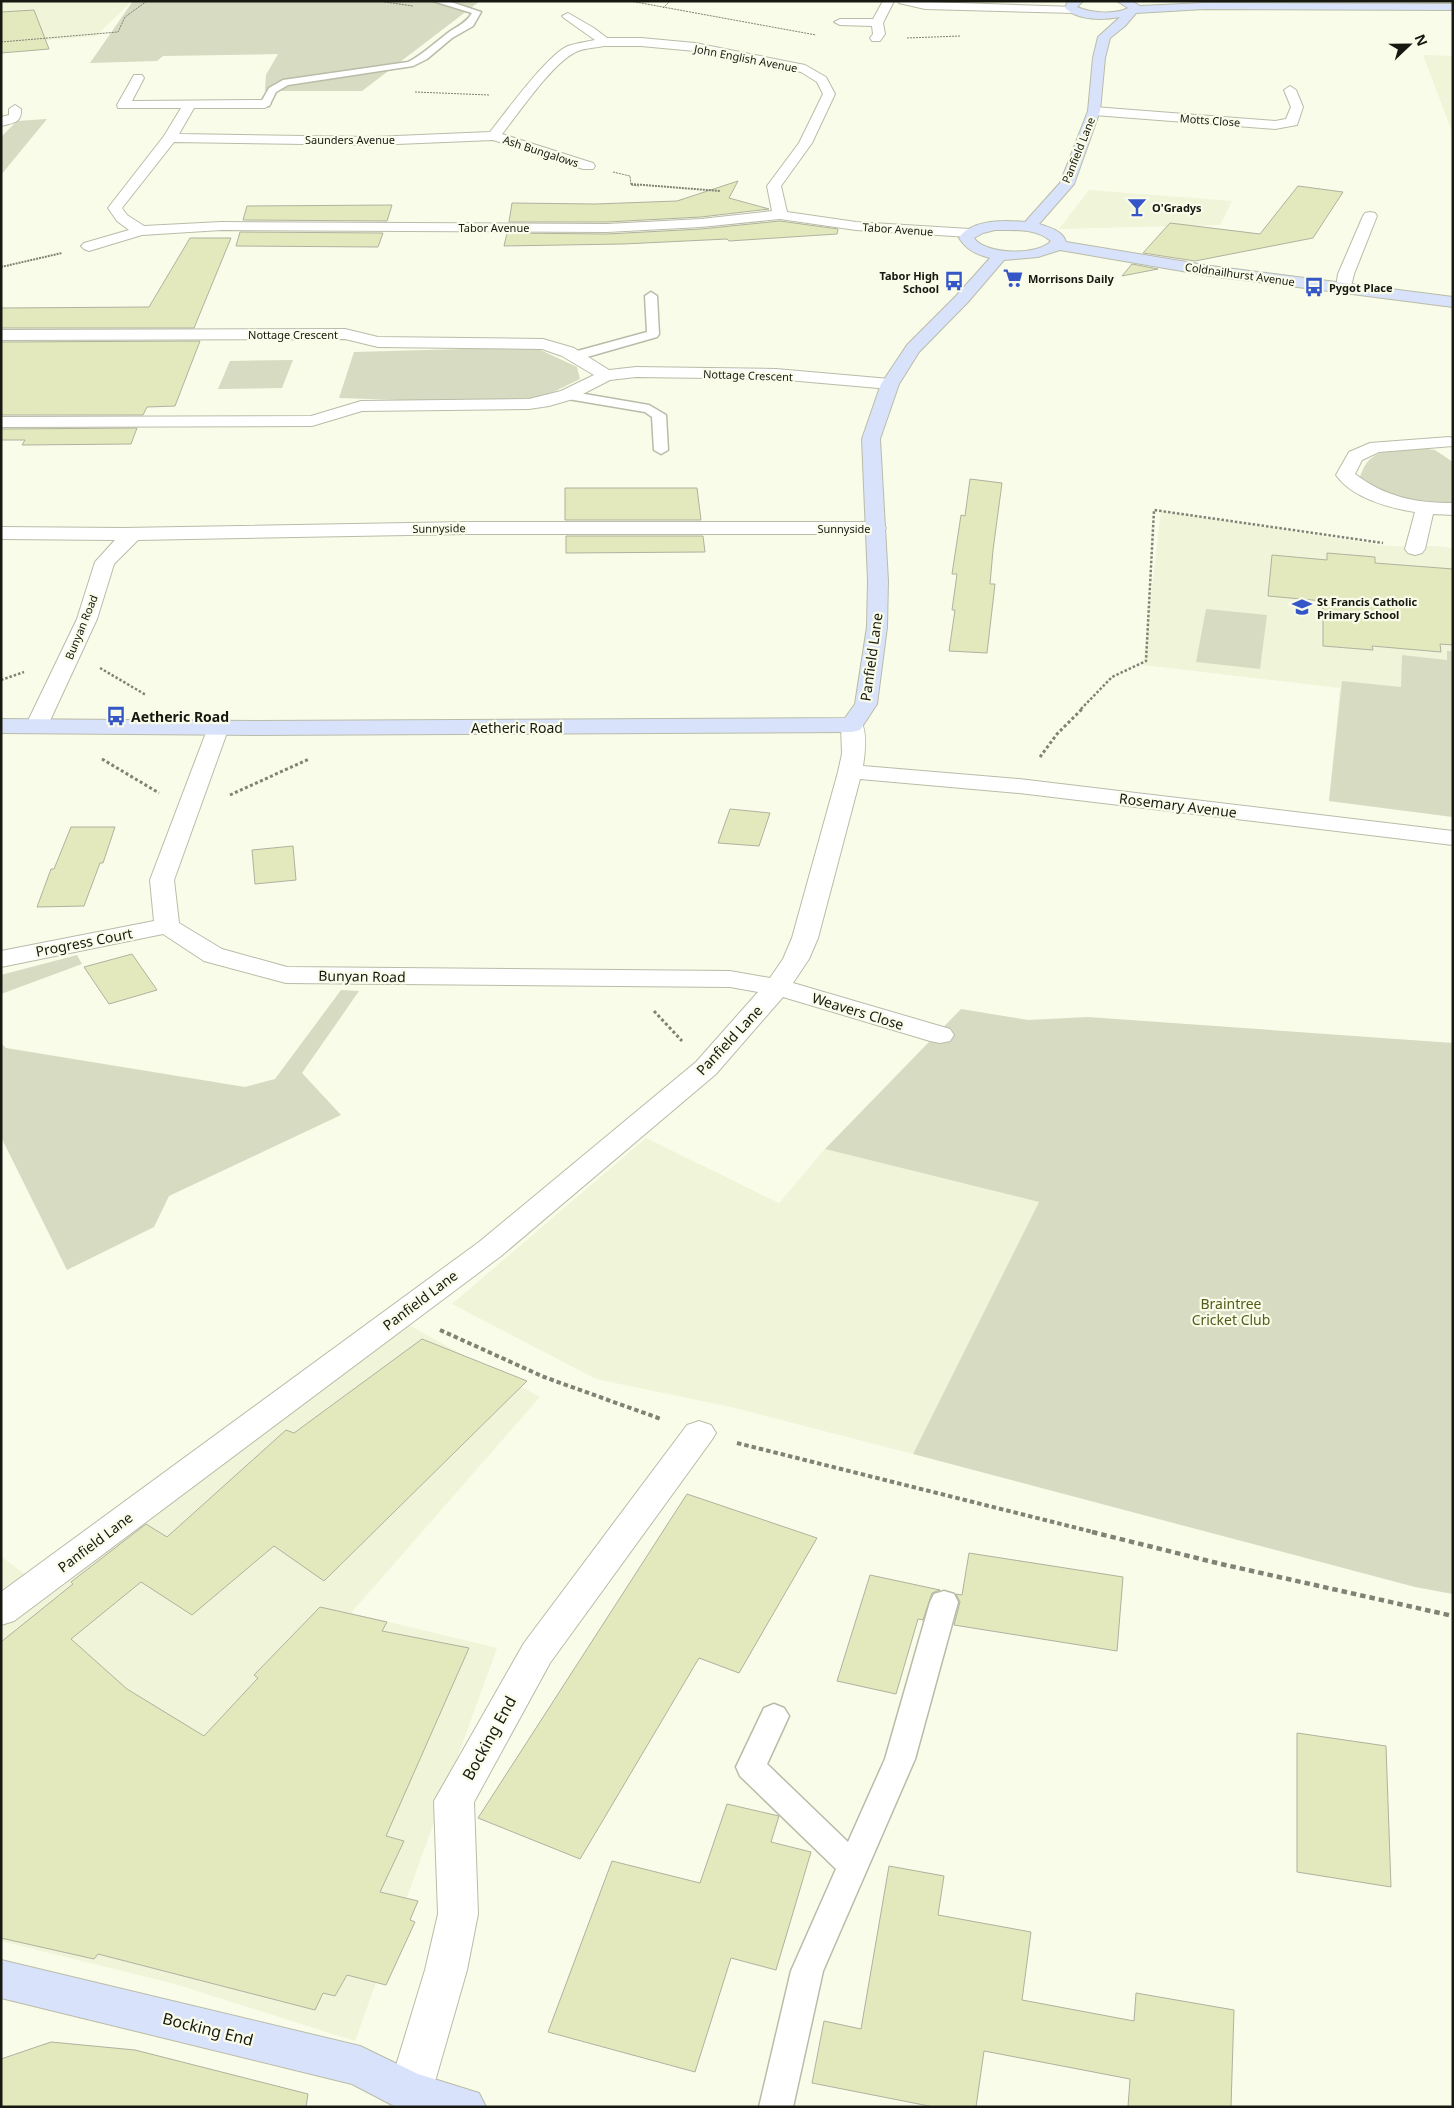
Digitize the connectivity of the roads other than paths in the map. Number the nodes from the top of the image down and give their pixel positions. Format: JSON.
{"nodes":[{"id":1,"x":437,"y":1,"type":"edge"},
{"id":2,"x":888,"y":1,"type":"edge"},
{"id":3,"x":903,"y":1,"type":"edge"},
{"id":4,"x":989,"y":1,"type":"edge"},
{"id":5,"x":1122,"y":1,"type":"edge"},
{"id":6,"x":911,"y":2,"type":"edge"},
{"id":7,"x":1077,"y":5,"type":"edge"},
{"id":8,"x":1131,"y":7,"type":"edge"},
{"id":9,"x":1453,"y":7,"type":"edge"},
{"id":10,"x":568,"y":16,"type":"dead end"},
{"id":11,"x":840,"y":22,"type":"dead end"},
{"id":12,"x":878,"y":23,"type":"junction"},
{"id":13,"x":1107,"y":32,"type":"junction"},
{"id":14,"x":876,"y":38,"type":"dead end"},
{"id":15,"x":604,"y":42,"type":"junction"},
{"id":16,"x":138,"y":78,"type":"dead end"},
{"id":17,"x":1290,"y":90,"type":"dead end"},
{"id":18,"x":265,"y":104,"type":"joint"},
{"id":19,"x":190,"y":105,"type":"junction"},
{"id":20,"x":15,"y":109,"type":"dead end"},
{"id":21,"x":1094,"y":111,"type":"junction"},
{"id":22,"x":1,"y":122,"type":"edge"},
{"id":23,"x":494,"y":136,"type":"junction"},
{"id":24,"x":170,"y":138,"type":"junction"},
{"id":25,"x":588,"y":166,"type":"road end"},
{"id":26,"x":780,"y":215,"type":"junction"},
{"id":27,"x":1370,"y":216,"type":"dead end"},
{"id":28,"x":1028,"y":227,"type":"junction"},
{"id":29,"x":141,"y":231,"type":"junction"},
{"id":30,"x":970,"y":233,"type":"junction"},
{"id":31,"x":1058,"y":245,"type":"junction"},
{"id":32,"x":89,"y":246,"type":"road end"},
{"id":33,"x":1000,"y":254,"type":"junction"},
{"id":34,"x":1344,"y":288,"type":"junction"},
{"id":35,"x":650,"y":296,"type":"dead end"},
{"id":36,"x":1453,"y":302,"type":"edge"},
{"id":37,"x":1,"y":334,"type":"edge"},
{"id":38,"x":575,"y":356,"type":"junction"},
{"id":39,"x":606,"y":375,"type":"junction"},
{"id":40,"x":890,"y":384,"type":"junction"},
{"id":41,"x":567,"y":395,"type":"junction"},
{"id":42,"x":1,"y":422,"type":"edge"},
{"id":43,"x":1451,"y":440,"type":"edge"},
{"id":44,"x":661,"y":450,"type":"dead end"},
{"id":45,"x":1425,"y":509,"type":"junction"},
{"id":46,"x":1453,"y":509,"type":"edge"},
{"id":47,"x":876,"y":528,"type":"junction"},
{"id":48,"x":1,"y":532,"type":"edge"},
{"id":49,"x":132,"y":534,"type":"junction"},
{"id":50,"x":1415,"y":549,"type":"road end"},
{"id":51,"x":37,"y":725,"type":"junction"},
{"id":52,"x":852,"y":725,"type":"junction"},
{"id":53,"x":1,"y":726,"type":"edge"},
{"id":54,"x":218,"y":727,"type":"junction"},
{"id":55,"x":850,"y":772,"type":"junction"},
{"id":56,"x":1453,"y":838,"type":"edge"},
{"id":57,"x":167,"y":926,"type":"junction"},
{"id":58,"x":1,"y":959,"type":"edge"},
{"id":59,"x":777,"y":986,"type":"junction"},
{"id":60,"x":940,"y":1035,"type":"dead end"},
{"id":61,"x":699,"y":1433,"type":"road end"},
{"id":62,"x":944,"y":1602,"type":"dead end"},
{"id":63,"x":1,"y":1611,"type":"edge"},
{"id":64,"x":774,"y":1716,"type":"dead end"},
{"id":65,"x":853,"y":1866,"type":"junction"},
{"id":66,"x":1,"y":1979,"type":"edge"},
{"id":67,"x":410,"y":2092,"type":"junction"},
{"id":68,"x":464,"y":2107,"type":"edge"},
{"id":69,"x":776,"y":2107,"type":"edge"}],
"edges":[{"from":1,"to":18,"type":"lane"},
{"from":2,"to":12,"type":"street"},
{"from":3,"to":6,"type":"street"},
{"from":4,"to":7,"type":"street"},
{"from":5,"to":8,"type":"street"},
{"from":6,"to":7,"type":"street"},
{"from":7,"to":8,"type":"street"},
{"from":7,"to":13,"type":"street"},
{"from":8,"to":9,"type":"street"},
{"from":8,"to":13,"type":"street"},
{"from":10,"to":15,"type":"street"},
{"from":11,"to":12,"type":"street"},
{"from":12,"to":14,"type":"street"},
{"from":13,"to":21,"type":"street","name":"Panfield Lane"},
{"from":15,"to":23,"type":"street"},
{"from":15,"to":26,"type":"street","name":"John English Avenue"},
{"from":16,"to":19,"type":"street"},
{"from":17,"to":21,"type":"street","name":"Motts Close"},
{"from":18,"to":19,"type":"street"},
{"from":19,"to":24,"type":"street"},
{"from":20,"to":22,"type":"street"},
{"from":21,"to":28,"type":"street","name":"Panfield Lane"},
{"from":23,"to":24,"type":"street","name":"Saunders Avenue"},
{"from":23,"to":25,"type":"street","name":"Ash Bungalows"},
{"from":24,"to":29,"type":"street"},
{"from":26,"to":29,"type":"street","name":"Tabor Avenue"},
{"from":26,"to":30,"type":"street","name":"Tabor Avenue"},
{"from":27,"to":34,"type":"street"},
{"from":28,"to":30,"type":"street"},
{"from":28,"to":31,"type":"street"},
{"from":29,"to":32,"type":"street","name":"Tabor Avenue"},
{"from":30,"to":33,"type":"street"},
{"from":31,"to":33,"type":"street"},
{"from":31,"to":34,"type":"street","name":"Coldnailhurst Avenue"},
{"from":33,"to":40,"type":"street","name":"Panfield Lane"},
{"from":34,"to":36,"type":"street","name":"Coldnailhurst Avenue"},
{"from":35,"to":38,"type":"lane"},
{"from":37,"to":38,"type":"street","name":"Nottage Crescent"},
{"from":38,"to":39,"type":"street","name":"Nottage Crescent"},
{"from":39,"to":40,"type":"street","name":"Nottage Crescent"},
{"from":39,"to":41,"type":"street","name":"Nottage Crescent"},
{"from":40,"to":47,"type":"street","name":"Panfield Lane"},
{"from":41,"to":42,"type":"street","name":"Nottage Crescent"},
{"from":41,"to":44,"type":"lane"},
{"from":43,"to":45,"type":"street"},
{"from":45,"to":46,"type":"street"},
{"from":45,"to":50,"type":"street"},
{"from":47,"to":49,"type":"street","name":"Sunnyside"},
{"from":47,"to":52,"type":"street","name":"Panfield Lane"},
{"from":48,"to":49,"type":"street","name":"Sunnyside"},
{"from":49,"to":51,"type":"street","name":"Bunyan Road"},
{"from":51,"to":53,"type":"street","name":"Aetheric Road"},
{"from":51,"to":54,"type":"street","name":"Aetheric Road"},
{"from":52,"to":54,"type":"street","name":"Aetheric Road"},
{"from":52,"to":55,"type":"street","name":"Panfield Lane"},
{"from":54,"to":57,"type":"street"},
{"from":55,"to":56,"type":"street","name":"Rosemary Avenue"},
{"from":55,"to":59,"type":"street","name":"Panfield Lane"},
{"from":57,"to":58,"type":"street","name":"Progress Court"},
{"from":57,"to":59,"type":"street","name":"Bunyan Road"},
{"from":59,"to":60,"type":"street","name":"Weavers Close"},
{"from":59,"to":63,"type":"street","name":"Panfield Lane"},
{"from":61,"to":67,"type":"street","name":"Bocking End"},
{"from":62,"to":65,"type":"lane"},
{"from":64,"to":65,"type":"lane"},
{"from":65,"to":69,"type":"lane"},
{"from":66,"to":67,"type":"street","name":"Bocking End"},
{"from":67,"to":68,"type":"street","name":"Bocking End"}]}
